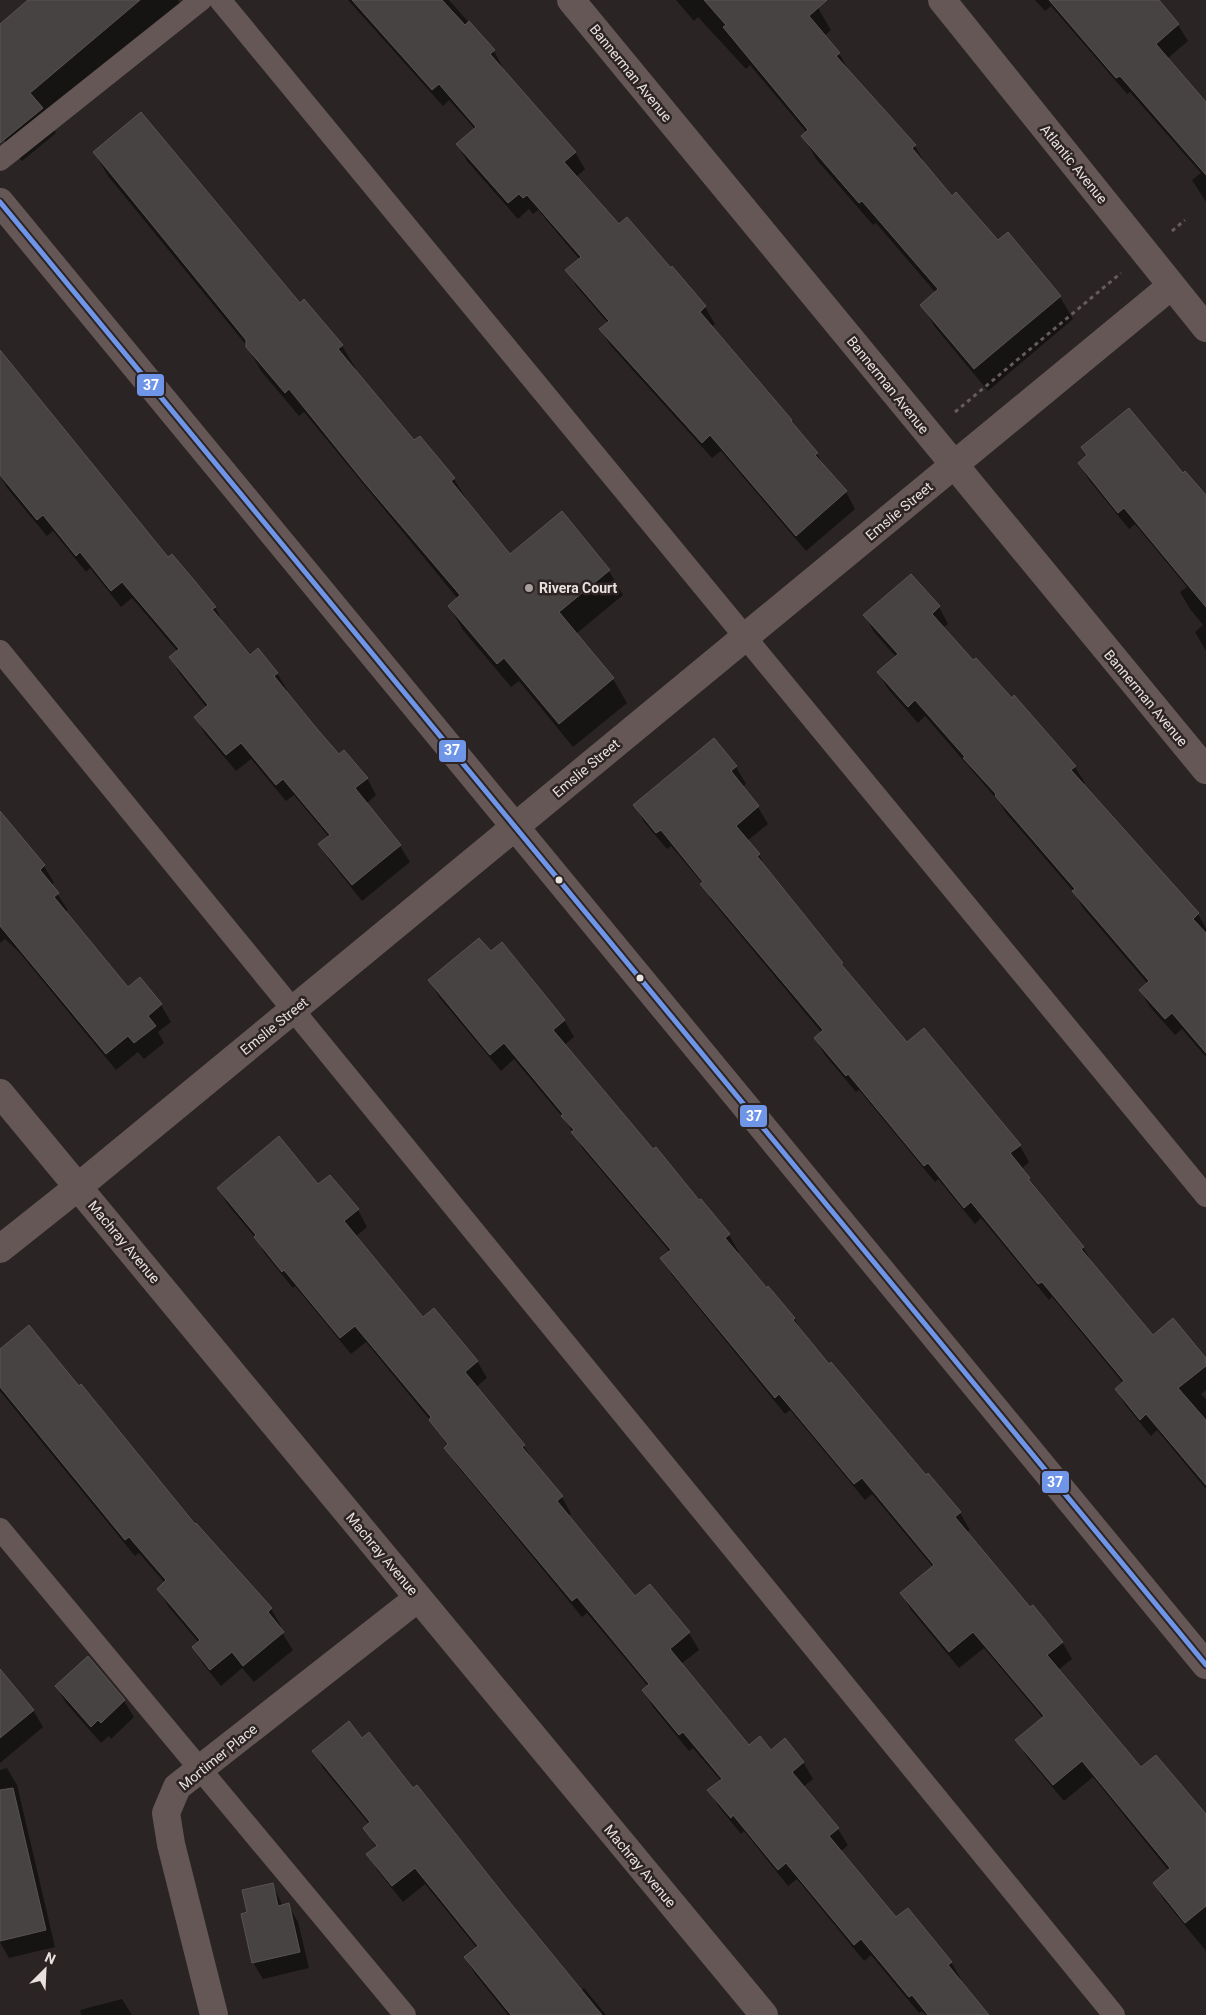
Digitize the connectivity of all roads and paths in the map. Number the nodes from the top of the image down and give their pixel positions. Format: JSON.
{"nodes":[{"id":1,"x":201,"y":0,"type":"edge"},
{"id":2,"x":220,"y":0,"type":"edge"},
{"id":3,"x":571,"y":0,"type":"edge"},
{"id":4,"x":942,"y":0,"type":"edge"},
{"id":5,"x":0,"y":160,"type":"edge"},
{"id":6,"x":0,"y":202,"type":"edge"},
{"id":7,"x":1184,"y":220,"type":"dead end"},
{"id":8,"x":1145,"y":253,"type":"junction"},
{"id":9,"x":1171,"y":286,"type":"junction"},
{"id":10,"x":1206,"y":328,"type":"edge"},
{"id":11,"x":928,"y":434,"type":"junction"},
{"id":12,"x":954,"y":466,"type":"junction"},
{"id":13,"x":744,"y":638,"type":"junction"},
{"id":14,"x":0,"y":651,"type":"edge"},
{"id":15,"x":1206,"y":770,"type":"edge"},
{"id":16,"x":516,"y":827,"type":"junction"},
{"id":17,"x":294,"y":1010,"type":"junction"},
{"id":18,"x":0,"y":1093,"type":"edge"},
{"id":19,"x":78,"y":1187,"type":"junction"},
{"id":20,"x":1206,"y":1196,"type":"edge"},
{"id":21,"x":0,"y":1249,"type":"edge"},
{"id":22,"x":0,"y":1529,"type":"edge"},
{"id":23,"x":418,"y":1598,"type":"junction"},
{"id":24,"x":1206,"y":1664,"type":"edge"},
{"id":25,"x":201,"y":1770,"type":"junction"},
{"id":26,"x":214,"y":2015,"type":"edge"},
{"id":27,"x":405,"y":2015,"type":"edge"},
{"id":28,"x":764,"y":2015,"type":"edge"},
{"id":29,"x":1114,"y":2015,"type":"edge"}],
"edges":[{"from":1,"to":5,"type":"lane"},
{"from":2,"to":13,"type":"lane"},
{"from":3,"to":11,"type":"street","name":"Bannerman Avenue"},
{"from":4,"to":8,"type":"street","name":"Atlantic Avenue"},
{"from":6,"to":16,"type":"street"},
{"from":7,"to":8,"type":"path"},
{"from":8,"to":9,"type":"street","name":"Atlantic Avenue"},
{"from":8,"to":11,"type":"path"},
{"from":9,"to":10,"type":"street","name":"Atlantic Avenue"},
{"from":9,"to":12,"type":"street","name":"Emslie Street"},
{"from":11,"to":12,"type":"street","name":"Bannerman Avenue"},
{"from":12,"to":13,"type":"street","name":"Emslie Street"},
{"from":12,"to":15,"type":"street","name":"Bannerman Avenue"},
{"from":13,"to":16,"type":"street","name":"Emslie Street"},
{"from":13,"to":20,"type":"lane"},
{"from":14,"to":17,"type":"lane"},
{"from":16,"to":17,"type":"street","name":"Emslie Street"},
{"from":16,"to":24,"type":"street"},
{"from":17,"to":19,"type":"street","name":"Emslie Street"},
{"from":17,"to":29,"type":"lane"},
{"from":18,"to":19,"type":"street","name":"Machray Avenue"},
{"from":19,"to":21,"type":"street","name":"Emslie Street"},
{"from":19,"to":23,"type":"street","name":"Machray Avenue"},
{"from":22,"to":25,"type":"lane"},
{"from":23,"to":25,"type":"street","name":"Mortimer Place"},
{"from":23,"to":28,"type":"street","name":"Machray Avenue"},
{"from":25,"to":26,"type":"street","name":"Mortimer Place"},
{"from":25,"to":27,"type":"lane"}]}
